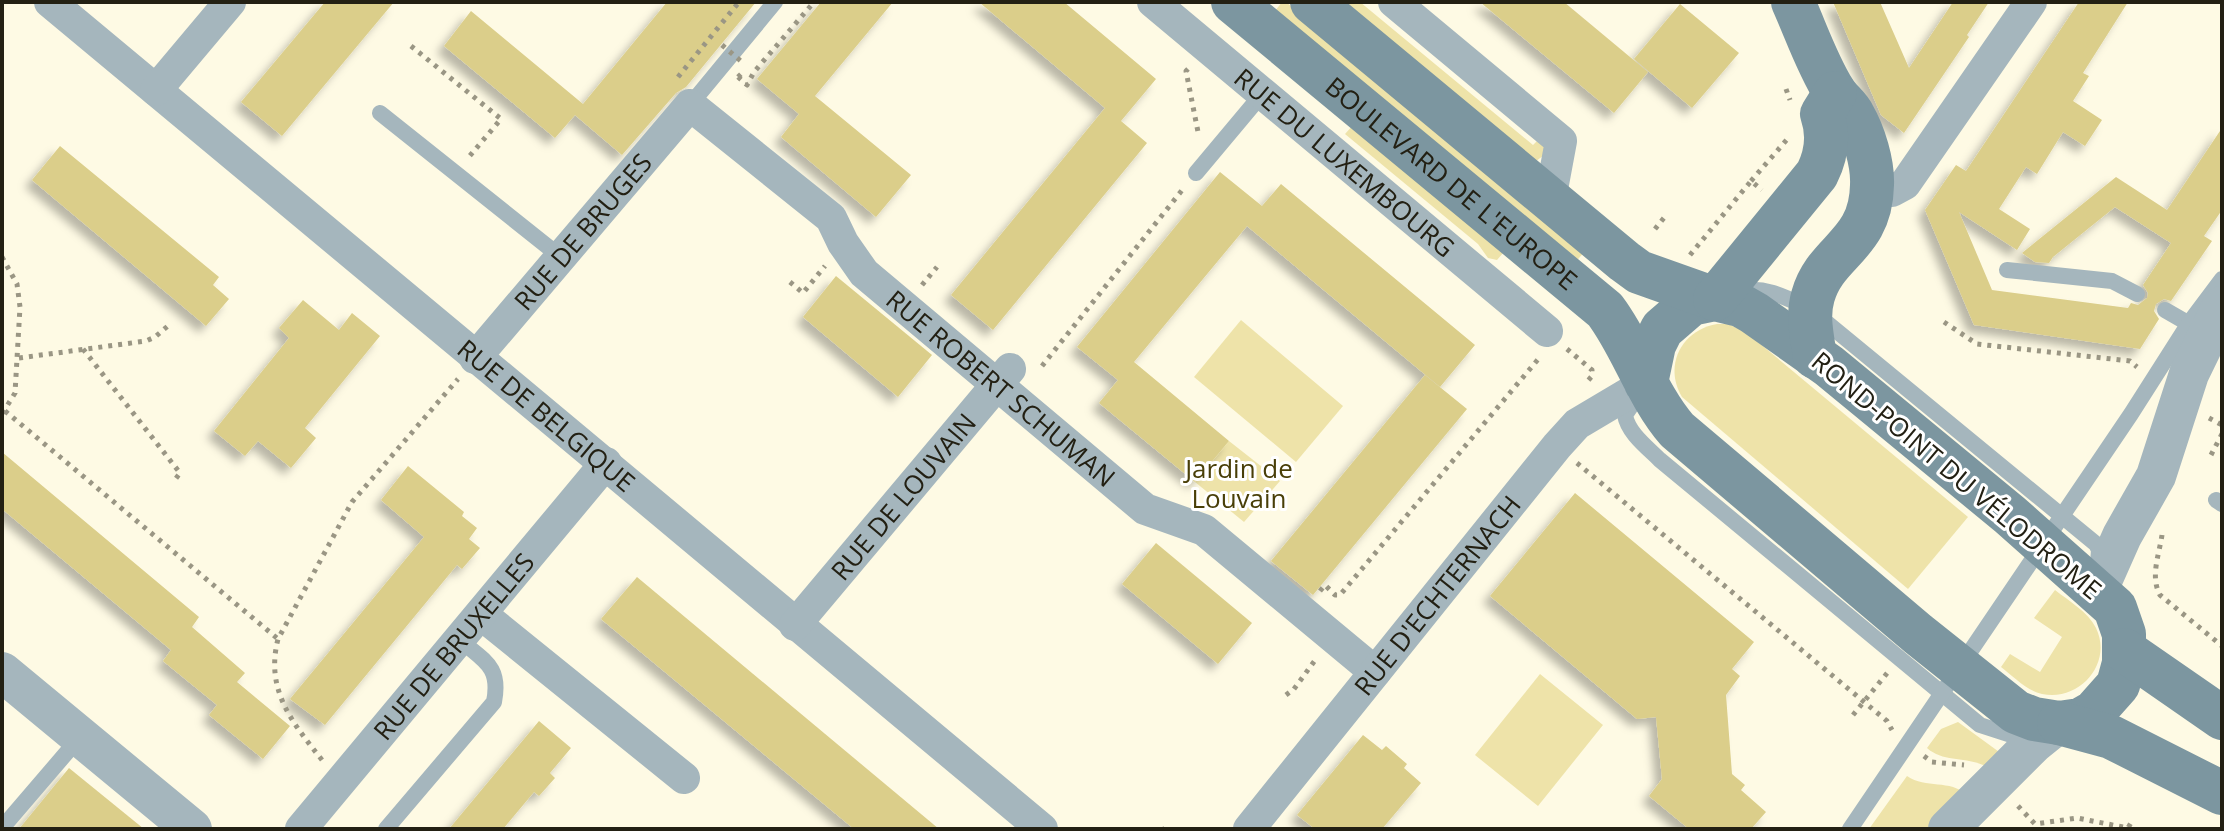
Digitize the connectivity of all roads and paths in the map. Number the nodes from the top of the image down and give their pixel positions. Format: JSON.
{"nodes":[{"id":1,"x":50,"y":2,"type":"edge"},
{"id":2,"x":230,"y":2,"type":"edge"},
{"id":3,"x":775,"y":2,"type":"edge"},
{"id":4,"x":814,"y":2,"type":"edge"},
{"id":5,"x":1153,"y":2,"type":"edge"},
{"id":6,"x":1233,"y":2,"type":"edge"},
{"id":7,"x":1312,"y":2,"type":"edge"},
{"id":8,"x":1394,"y":2,"type":"edge"},
{"id":9,"x":1793,"y":2,"type":"edge"},
{"id":10,"x":2031,"y":2,"type":"edge"},
{"id":11,"x":722,"y":45,"type":"dead end"},
{"id":12,"x":411,"y":46,"type":"dead end"},
{"id":13,"x":1207,"y":47,"type":"junction"},
{"id":14,"x":742,"y":62,"type":"dead end"},
{"id":15,"x":740,"y":74,"type":"dead end"},
{"id":16,"x":156,"y":90,"type":"junction"},
{"id":17,"x":1263,"y":93,"type":"junction"},
{"id":18,"x":1835,"y":93,"type":"junction"},
{"id":19,"x":684,"y":111,"type":"junction"},
{"id":20,"x":380,"y":113,"type":"dead end"},
{"id":21,"x":1799,"y":124,"type":"dead end"},
{"id":22,"x":1823,"y":162,"type":"junction"},
{"id":23,"x":1200,"y":168,"type":"junction"},
{"id":24,"x":455,"y":173,"type":"junction"},
{"id":25,"x":1751,"y":181,"type":"junction"},
{"id":26,"x":1872,"y":187,"type":"junction"},
{"id":27,"x":1772,"y":198,"type":"dead end"},
{"id":28,"x":1550,"y":200,"type":"junction"},
{"id":29,"x":1667,"y":214,"type":"dead end"},
{"id":30,"x":1655,"y":229,"type":"dead end"},
{"id":31,"x":843,"y":243,"type":"junction"},
{"id":32,"x":2,"y":257,"type":"edge"},
{"id":33,"x":562,"y":258,"type":"junction"},
{"id":34,"x":1684,"y":259,"type":"dead end"},
{"id":35,"x":1547,"y":263,"type":"junction"},
{"id":36,"x":2007,"y":270,"type":"dead end"},
{"id":37,"x":2222,"y":279,"type":"edge"},
{"id":38,"x":790,"y":282,"type":"dead end"},
{"id":39,"x":1493,"y":285,"type":"junction"},
{"id":40,"x":2137,"y":294,"type":"dead end"},
{"id":41,"x":1715,"y":299,"type":"junction"},
{"id":42,"x":1810,"y":309,"type":"junction"},
{"id":43,"x":2165,"y":310,"type":"dead end"},
{"id":44,"x":2206,"y":321,"type":"edge"},
{"id":45,"x":1944,"y":322,"type":"dead end"},
{"id":46,"x":169,"y":325,"type":"dead end"},
{"id":47,"x":1551,"y":335,"type":"junction"},
{"id":48,"x":83,"y":349,"type":"junction"},
{"id":49,"x":1815,"y":357,"type":"junction"},
{"id":50,"x":19,"y":358,"type":"junction"},
{"id":51,"x":470,"y":365,"type":"junction"},
{"id":52,"x":1042,"y":366,"type":"dead end"},
{"id":53,"x":2144,"y":373,"type":"dead end"},
{"id":54,"x":1004,"y":376,"type":"junction"},
{"id":55,"x":1646,"y":383,"type":"junction"},
{"id":56,"x":1582,"y":387,"type":"dead end"},
{"id":57,"x":4,"y":412,"type":"edge"},
{"id":58,"x":2222,"y":434,"type":"edge"},
{"id":59,"x":2211,"y":455,"type":"dead end"},
{"id":60,"x":1573,"y":460,"type":"dead end"},
{"id":61,"x":606,"y":463,"type":"junction"},
{"id":62,"x":174,"y":481,"type":"dead end"},
{"id":63,"x":1172,"y":517,"type":"junction"},
{"id":64,"x":2164,"y":527,"type":"dead end"},
{"id":65,"x":2052,"y":529,"type":"junction"},
{"id":66,"x":2098,"y":590,"type":"junction"},
{"id":67,"x":1340,"y":595,"type":"dead end"},
{"id":68,"x":481,"y":614,"type":"junction"},
{"id":69,"x":795,"y":625,"type":"junction"},
{"id":70,"x":278,"y":639,"type":"junction"},
{"id":71,"x":460,"y":640,"type":"junction"},
{"id":72,"x":2222,"y":646,"type":"edge"},
{"id":73,"x":2124,"y":650,"type":"junction"},
{"id":74,"x":1321,"y":653,"type":"junction"},
{"id":75,"x":1894,"y":665,"type":"dead end"},
{"id":76,"x":2,"y":672,"type":"edge"},
{"id":77,"x":1369,"y":680,"type":"junction"},
{"id":78,"x":1950,"y":680,"type":"junction"},
{"id":79,"x":1286,"y":695,"type":"dead end"},
{"id":80,"x":1864,"y":701,"type":"junction"},
{"id":81,"x":1853,"y":715,"type":"dead end"},
{"id":82,"x":2222,"y":718,"type":"edge"},
{"id":83,"x":2059,"y":723,"type":"junction"},
{"id":84,"x":81,"y":736,"type":"junction"},
{"id":85,"x":1908,"y":744,"type":"junction"},
{"id":86,"x":684,"y":778,"type":"dead end"},
{"id":87,"x":340,"y":783,"type":"junction"},
{"id":88,"x":2004,"y":792,"type":"junction"},
{"id":89,"x":2222,"y":793,"type":"edge"},
{"id":90,"x":2132,"y":821,"type":"dead end"},
{"id":91,"x":2,"y":828,"type":"edge"},
{"id":92,"x":192,"y":829,"type":"edge"},
{"id":93,"x":301,"y":829,"type":"edge"},
{"id":94,"x":386,"y":829,"type":"edge"},
{"id":95,"x":1042,"y":829,"type":"edge"},
{"id":96,"x":1249,"y":829,"type":"edge"},
{"id":97,"x":1850,"y":829,"type":"edge"},
{"id":98,"x":1948,"y":829,"type":"edge"}],
"edges":[{"from":1,"to":16,"type":"street","name":"RUE DE BELGIQUE"},
{"from":2,"to":16,"type":"street"},
{"from":3,"to":19,"type":"lane"},
{"from":4,"to":15,"type":"path","bridge":true},
{"from":5,"to":13,"type":"street","name":"RUE DU LUXEMBOURG"},
{"from":6,"to":35,"type":"main road","name":"BOULEVARD DE L'EUROPE"},
{"from":7,"to":28,"type":"main road","name":"BOULEVARD DE L'EUROPE"},
{"from":8,"to":28,"type":"street"},
{"from":9,"to":18,"type":"main road"},
{"from":10,"to":26,"type":"street"},
{"from":11,"to":14,"type":"path","bridge":true},
{"from":12,"to":24,"type":"path"},
{"from":13,"to":17,"type":"street","name":"RUE DU LUXEMBOURG"},
{"from":13,"to":23,"type":"path"},
{"from":16,"to":51,"type":"street","name":"RUE DE BELGIQUE"},
{"from":17,"to":23,"type":"lane"},
{"from":17,"to":39,"type":"street","name":"RUE DU LUXEMBOURG"},
{"from":18,"to":22,"type":"main road"},
{"from":18,"to":26,"type":"main road"},
{"from":19,"to":31,"type":"street","name":"RUE ROBERT SCHUMAN"},
{"from":19,"to":33,"type":"street","name":"RUE DE BRUGES"},
{"from":20,"to":24,"type":"lane"},
{"from":21,"to":25,"type":"path"},
{"from":22,"to":26,"type":"main road"},
{"from":22,"to":41,"type":"main road"},
{"from":23,"to":52,"type":"path"},
{"from":24,"to":33,"type":"lane"},
{"from":25,"to":27,"type":"path"},
{"from":25,"to":34,"type":"path"},
{"from":26,"to":42,"type":"main road"},
{"from":28,"to":41,"type":"main road","name":"BOULEVARD DE L'EUROPE"},
{"from":29,"to":30,"type":"path"},
{"from":31,"to":38,"type":"path"},
{"from":31,"to":54,"type":"street","name":"RUE ROBERT SCHUMAN"},
{"from":31,"to":54,"type":"street","name":"RUE ROBERT SCHUMAN"},
{"from":32,"to":50,"type":"path"},
{"from":33,"to":51,"type":"street","name":"RUE DE BRUGES"},
{"from":35,"to":39,"type":"street"},
{"from":35,"to":55,"type":"main road","name":"BOULEVARD DE L'EUROPE"},
{"from":36,"to":40,"type":"lane"},
{"from":37,"to":44,"type":"lane"},
{"from":39,"to":47,"type":"street","name":"RUE DU LUXEMBOURG"},
{"from":41,"to":42,"type":"lane"},
{"from":41,"to":49,"type":"main road","name":"ROND-POINT DU VÉLODROME"},
{"from":41,"to":55,"type":"main road"},
{"from":42,"to":49,"type":"main road"},
{"from":42,"to":65,"type":"lane"},
{"from":43,"to":44,"type":"lane"},
{"from":44,"to":65,"type":"lane"},
{"from":44,"to":66,"type":"street"},
{"from":45,"to":53,"type":"path"},
{"from":46,"to":48,"type":"path"},
{"from":47,"to":56,"type":"path"},
{"from":47,"to":67,"type":"path"},
{"from":48,"to":50,"type":"path"},
{"from":48,"to":62,"type":"path"},
{"from":49,"to":65,"type":"main road","name":"ROND-POINT DU VÉLODROME"},
{"from":50,"to":57,"type":"path"},
{"from":51,"to":61,"type":"street","name":"RUE DE BELGIQUE"},
{"from":51,"to":70,"type":"path"},
{"from":54,"to":63,"type":"street","name":"RUE ROBERT SCHUMAN"},
{"from":54,"to":69,"type":"street","name":"RUE DE LOUVAIN"},
{"from":55,"to":77,"type":"street","name":"RUE D'ECHTERNACH"},
{"from":55,"to":78,"type":"main road"},
{"from":57,"to":70,"type":"path"},
{"from":58,"to":59,"type":"path"},
{"from":60,"to":80,"type":"path"},
{"from":61,"to":68,"type":"street","name":"RUE DE BRUXELLES"},
{"from":61,"to":69,"type":"street","name":"RUE DE BELGIQUE"},
{"from":63,"to":74,"type":"street","name":"RUE ROBERT SCHUMAN"},
{"from":63,"to":77,"type":"street","name":"RUE ROBERT SCHUMAN"},
{"from":64,"to":72,"type":"path"},
{"from":65,"to":66,"type":"main road","name":"ROND-POINT DU VÉLODROME"},
{"from":65,"to":78,"type":"lane"},
{"from":66,"to":73,"type":"main road","name":"ROND-POINT DU VÉLODROME"},
{"from":68,"to":71,"type":"street","name":"RUE DE BRUXELLES"},
{"from":68,"to":86,"type":"street"},
{"from":69,"to":95,"type":"street","name":"RUE DE BELGIQUE"},
{"from":70,"to":87,"type":"path"},
{"from":71,"to":87,"type":"street","name":"RUE DE BRUXELLES"},
{"from":71,"to":94,"type":"lane"},
{"from":73,"to":82,"type":"main road"},
{"from":73,"to":83,"type":"main road","name":"ROND-POINT DU VÉLODROME"},
{"from":74,"to":77,"type":"street","name":"RUE ROBERT SCHUMAN"},
{"from":74,"to":79,"type":"path"},
{"from":75,"to":80,"type":"path"},
{"from":76,"to":84,"type":"street"},
{"from":77,"to":96,"type":"street","name":"RUE D'ECHTERNACH"},
{"from":78,"to":83,"type":"main road"},
{"from":78,"to":85,"type":"lane"},
{"from":80,"to":81,"type":"path"},
{"from":80,"to":85,"type":"path"},
{"from":83,"to":88,"type":"street"},
{"from":83,"to":89,"type":"main road"},
{"from":84,"to":91,"type":"lane"},
{"from":84,"to":92,"type":"street"},
{"from":85,"to":88,"type":"path"},
{"from":85,"to":97,"type":"lane"},
{"from":87,"to":93,"type":"street","name":"RUE DE BRUXELLES"},
{"from":88,"to":90,"type":"path"},
{"from":88,"to":98,"type":"street"}]}
